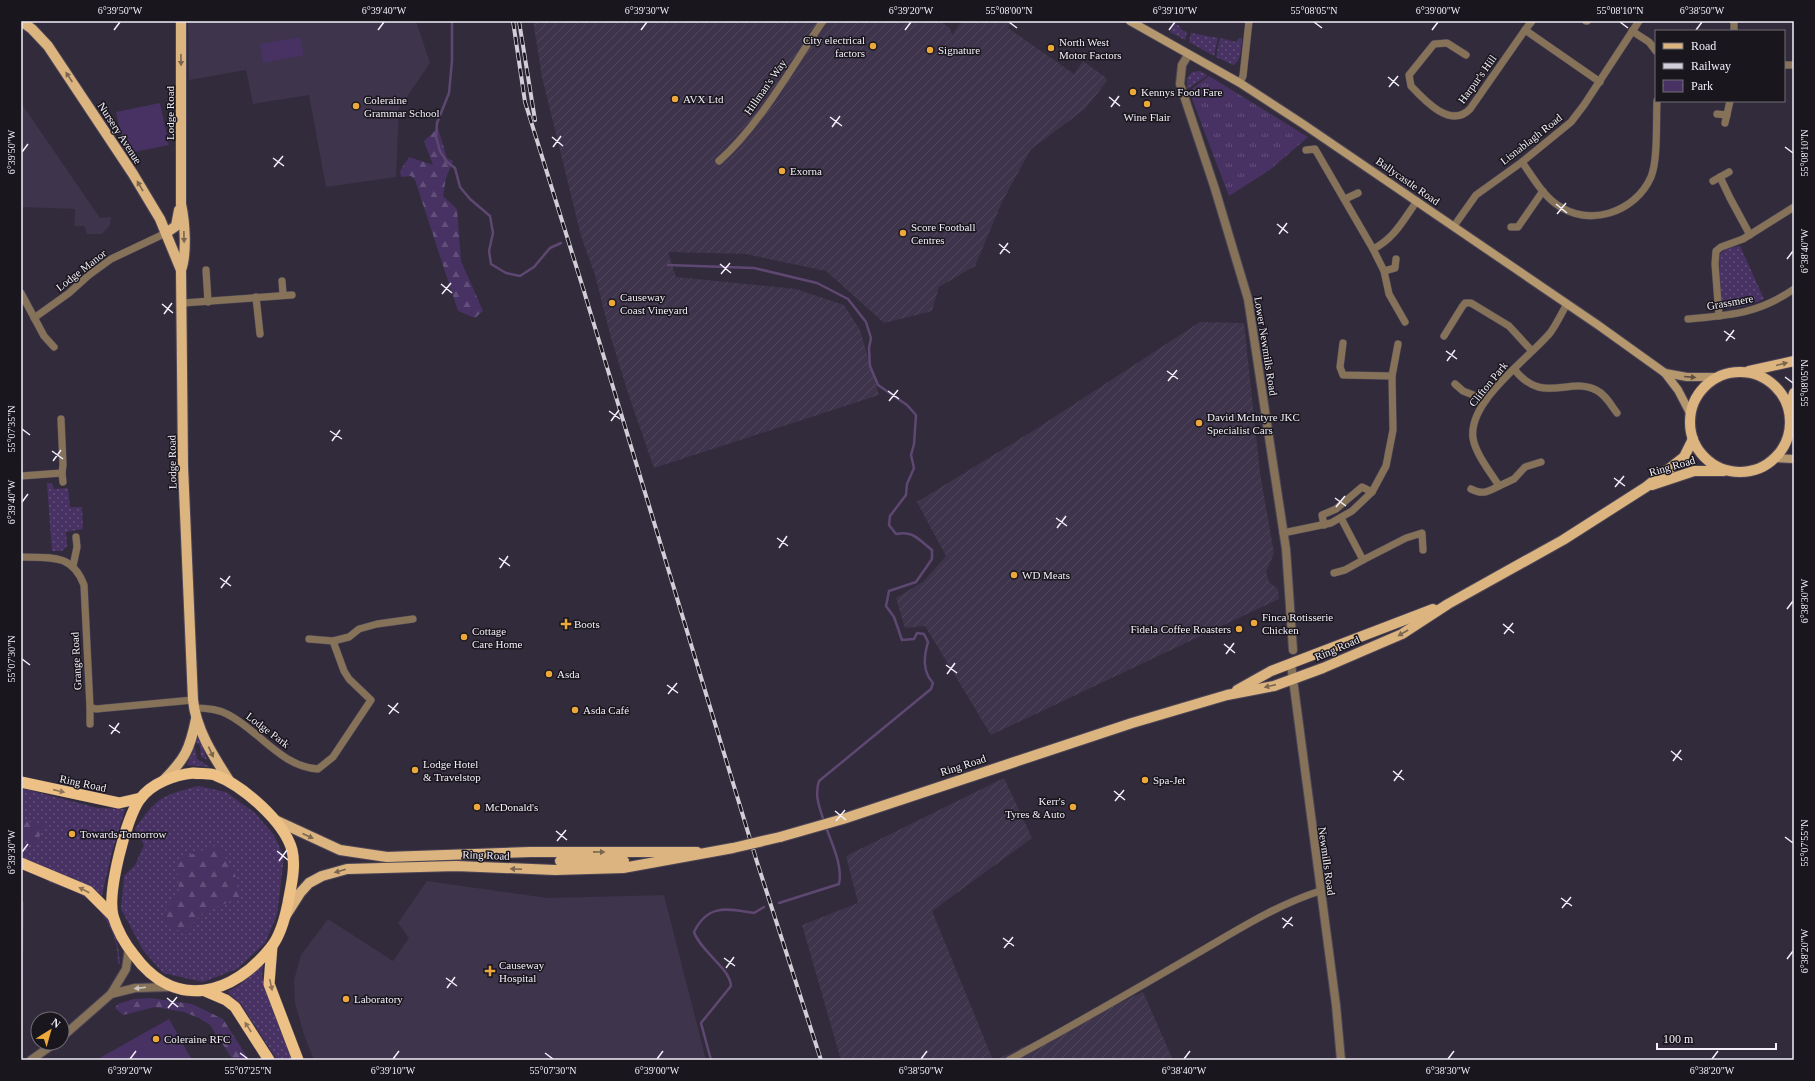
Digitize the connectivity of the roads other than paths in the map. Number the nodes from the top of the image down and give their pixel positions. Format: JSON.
{"nodes":[{"id":1,"x":21,"y":21,"type":"edge"},
{"id":2,"x":180,"y":21,"type":"edge"},
{"id":3,"x":823,"y":21,"type":"edge"},
{"id":4,"x":1130,"y":21,"type":"edge"},
{"id":5,"x":1249,"y":21,"type":"edge"},
{"id":6,"x":1532,"y":21,"type":"edge"},
{"id":7,"x":1639,"y":21,"type":"edge"},
{"id":8,"x":1525,"y":30,"type":"junction"},
{"id":9,"x":1632,"y":31,"type":"junction"},
{"id":10,"x":1655,"y":49,"type":"edge"},
{"id":11,"x":1188,"y":55,"type":"junction"},
{"id":12,"x":1466,"y":55,"type":"dead end"},
{"id":13,"x":1600,"y":82,"type":"junction"},
{"id":14,"x":1240,"y":84,"type":"junction"},
{"id":15,"x":1657,"y":102,"type":"edge"},
{"id":16,"x":1730,"y":102,"type":"edge"},
{"id":17,"x":1716,"y":114,"type":"dead end"},
{"id":18,"x":1727,"y":115,"type":"junction"},
{"id":19,"x":1725,"y":123,"type":"dead end"},
{"id":20,"x":1306,"y":150,"type":"dead end"},
{"id":21,"x":719,"y":161,"type":"dead end"},
{"id":22,"x":1522,"y":162,"type":"junction"},
{"id":23,"x":1729,"y":172,"type":"dead end"},
{"id":24,"x":1720,"y":177,"type":"junction"},
{"id":25,"x":1713,"y":181,"type":"dead end"},
{"id":26,"x":1543,"y":191,"type":"junction"},
{"id":27,"x":1358,"y":193,"type":"dead end"},
{"id":28,"x":1345,"y":199,"type":"junction"},
{"id":29,"x":1417,"y":201,"type":"junction"},
{"id":30,"x":1794,"y":207,"type":"edge"},
{"id":31,"x":180,"y":208,"type":"junction"},
{"id":32,"x":160,"y":220,"type":"junction"},
{"id":33,"x":1454,"y":226,"type":"junction"},
{"id":34,"x":1512,"y":227,"type":"dead end"},
{"id":35,"x":166,"y":233,"type":"junction"},
{"id":36,"x":1750,"y":235,"type":"junction"},
{"id":37,"x":1374,"y":249,"type":"junction"},
{"id":38,"x":1396,"y":259,"type":"dead end"},
{"id":39,"x":182,"y":270,"type":"junction"},
{"id":40,"x":206,"y":270,"type":"dead end"},
{"id":41,"x":1384,"y":271,"type":"junction"},
{"id":42,"x":282,"y":281,"type":"dead end"},
{"id":43,"x":1794,"y":289,"type":"edge"},
{"id":44,"x":21,"y":293,"type":"edge"},
{"id":45,"x":283,"y":294,"type":"junction"},
{"id":46,"x":292,"y":295,"type":"dead end"},
{"id":47,"x":256,"y":297,"type":"junction"},
{"id":48,"x":208,"y":302,"type":"junction"},
{"id":49,"x":183,"y":303,"type":"junction"},
{"id":50,"x":1567,"y":304,"type":"junction"},
{"id":51,"x":1719,"y":316,"type":"junction"},
{"id":52,"x":34,"y":318,"type":"junction"},
{"id":53,"x":1688,"y":319,"type":"dead end"},
{"id":54,"x":1405,"y":322,"type":"dead end"},
{"id":55,"x":260,"y":334,"type":"dead end"},
{"id":56,"x":1444,"y":336,"type":"dead end"},
{"id":57,"x":1343,"y":343,"type":"dead end"},
{"id":58,"x":1398,"y":344,"type":"dead end"},
{"id":59,"x":54,"y":347,"type":"dead end"},
{"id":60,"x":1532,"y":351,"type":"junction"},
{"id":61,"x":1794,"y":361,"type":"edge"},
{"id":62,"x":1514,"y":368,"type":"junction"},
{"id":63,"x":1743,"y":371,"type":"junction"},
{"id":64,"x":1665,"y":373,"type":"junction"},
{"id":65,"x":1392,"y":376,"type":"junction"},
{"id":66,"x":1716,"y":377,"type":"junction"},
{"id":67,"x":1455,"y":384,"type":"dead end"},
{"id":68,"x":1794,"y":393,"type":"edge"},
{"id":69,"x":1486,"y":400,"type":"junction"},
{"id":70,"x":1789,"y":409,"type":"junction"},
{"id":71,"x":1617,"y":413,"type":"dead end"},
{"id":72,"x":1690,"y":413,"type":"junction"},
{"id":73,"x":61,"y":419,"type":"dead end"},
{"id":74,"x":1792,"y":426,"type":"edge"},
{"id":75,"x":1693,"y":439,"type":"junction"},
{"id":76,"x":1775,"y":458,"type":"junction"},
{"id":77,"x":1794,"y":459,"type":"edge"},
{"id":78,"x":1541,"y":462,"type":"dead end"},
{"id":79,"x":1729,"y":471,"type":"junction"},
{"id":80,"x":62,"y":473,"type":"junction"},
{"id":81,"x":21,"y":476,"type":"edge"},
{"id":82,"x":63,"y":482,"type":"dead end"},
{"id":83,"x":1499,"y":486,"type":"junction"},
{"id":84,"x":1646,"y":487,"type":"junction"},
{"id":85,"x":1471,"y":489,"type":"dead end"},
{"id":86,"x":1372,"y":492,"type":"junction"},
{"id":87,"x":1341,"y":518,"type":"junction"},
{"id":88,"x":1324,"y":526,"type":"junction"},
{"id":89,"x":1283,"y":533,"type":"junction"},
{"id":90,"x":76,"y":537,"type":"dead end"},
{"id":91,"x":1424,"y":550,"type":"dead end"},
{"id":92,"x":21,"y":557,"type":"edge"},
{"id":93,"x":1363,"y":560,"type":"junction"},
{"id":94,"x":73,"y":566,"type":"junction"},
{"id":95,"x":1334,"y":573,"type":"dead end"},
{"id":96,"x":1448,"y":604,"type":"junction"},
{"id":97,"x":413,"y":620,"type":"dead end"},
{"id":98,"x":309,"y":639,"type":"dead end"},
{"id":99,"x":333,"y":641,"type":"junction"},
{"id":100,"x":1293,"y":650,"type":"dead end"},
{"id":101,"x":1291,"y":664,"type":"junction"},
{"id":102,"x":1293,"y":679,"type":"junction"},
{"id":103,"x":1227,"y":695,"type":"junction"},
{"id":104,"x":194,"y":704,"type":"junction"},
{"id":105,"x":90,"y":707,"type":"junction"},
{"id":106,"x":196,"y":719,"type":"junction"},
{"id":107,"x":90,"y":724,"type":"dead end"},
{"id":108,"x":21,"y":782,"type":"edge"},
{"id":109,"x":161,"y":782,"type":"junction"},
{"id":110,"x":230,"y":782,"type":"junction"},
{"id":111,"x":140,"y":798,"type":"junction"},
{"id":112,"x":273,"y":819,"type":"junction"},
{"id":113,"x":705,"y":852,"type":"junction"},
{"id":114,"x":682,"y":858,"type":"junction"},
{"id":115,"x":560,"y":861,"type":"dead end"},
{"id":116,"x":21,"y":863,"type":"edge"},
{"id":117,"x":1320,"y":891,"type":"junction"},
{"id":118,"x":113,"y":916,"type":"junction"},
{"id":119,"x":285,"y":916,"type":"junction"},
{"id":120,"x":272,"y":946,"type":"junction"},
{"id":121,"x":129,"y":948,"type":"junction"},
{"id":122,"x":171,"y":987,"type":"junction"},
{"id":123,"x":205,"y":991,"type":"junction"},
{"id":124,"x":111,"y":994,"type":"junction"},
{"id":125,"x":70,"y":1030,"type":"edge"},
{"id":126,"x":44,"y":1051,"type":"edge"},
{"id":127,"x":31,"y":1060,"type":"edge"},
{"id":128,"x":269,"y":1060,"type":"edge"},
{"id":129,"x":298,"y":1060,"type":"edge"},
{"id":130,"x":1009,"y":1060,"type":"edge"},
{"id":131,"x":1341,"y":1060,"type":"edge"}],
"edges":[{"from":32,"to":1,"type":"main road","name":"Nursery Avenue","one_way":true},
{"from":2,"to":31,"type":"main road","name":"Lodge Road","one_way":true},
{"from":3,"to":21,"type":"street","name":"Hillman's Way"},
{"from":4,"to":11,"type":"main road","name":"Ballycastle Road"},
{"from":5,"to":14,"type":"street"},
{"from":6,"to":8,"type":"street","name":"Harpur's Hill"},
{"from":7,"to":9,"type":"street","name":"Lisnablagh Road"},
{"from":8,"to":12,"type":"street","name":"Harpur's Hill"},
{"from":8,"to":13,"type":"street"},
{"from":9,"to":10,"type":"street"},
{"from":9,"to":13,"type":"street","name":"Lisnablagh Road"},
{"from":11,"to":14,"type":"main road","name":"Ballycastle Road"},
{"from":11,"to":89,"type":"street","name":"Lower Newmills Road"},
{"from":13,"to":22,"type":"street","name":"Lisnablagh Road"},
{"from":14,"to":29,"type":"main road","name":"Ballycastle Road"},
{"from":15,"to":26,"type":"street"},
{"from":16,"to":18,"type":"street"},
{"from":17,"to":18,"type":"street"},
{"from":18,"to":19,"type":"street"},
{"from":20,"to":28,"type":"street"},
{"from":22,"to":26,"type":"street"},
{"from":22,"to":33,"type":"street","name":"Lisnablagh Road"},
{"from":23,"to":24,"type":"street"},
{"from":24,"to":25,"type":"street"},
{"from":24,"to":36,"type":"street"},
{"from":26,"to":34,"type":"street"},
{"from":27,"to":28,"type":"street"},
{"from":28,"to":37,"type":"street"},
{"from":29,"to":33,"type":"main road","name":"Ballycastle Road"},
{"from":29,"to":37,"type":"street"},
{"from":30,"to":36,"type":"street"},
{"from":31,"to":32,"type":"main road"},
{"from":31,"to":35,"type":"main road","name":"Lodge Road"},
{"from":31,"to":39,"type":"main road","name":"Lodge Road","one_way":true},
{"from":32,"to":35,"type":"main road","name":"Nursery Avenue"},
{"from":33,"to":50,"type":"main road","name":"Ballycastle Road"},
{"from":35,"to":39,"type":"main road","name":"Nursery Avenue"},
{"from":35,"to":52,"type":"street","name":"Lodge Manor"},
{"from":36,"to":51,"type":"street"},
{"from":37,"to":41,"type":"street"},
{"from":38,"to":41,"type":"street"},
{"from":39,"to":49,"type":"main road","name":"Lodge Road"},
{"from":40,"to":48,"type":"street"},
{"from":41,"to":54,"type":"street"},
{"from":42,"to":45,"type":"street"},
{"from":43,"to":51,"type":"street","name":"Grassmere"},
{"from":44,"to":52,"type":"street"},
{"from":45,"to":46,"type":"street"},
{"from":45,"to":47,"type":"street"},
{"from":47,"to":48,"type":"street"},
{"from":47,"to":55,"type":"street"},
{"from":48,"to":49,"type":"street"},
{"from":49,"to":104,"type":"main road","name":"Lodge Road"},
{"from":50,"to":60,"type":"street","name":"Clifton Park"},
{"from":50,"to":64,"type":"main road","name":"Ballycastle Road"},
{"from":51,"to":53,"type":"street","name":"Grassmere"},
{"from":52,"to":59,"type":"street"},
{"from":56,"to":60,"type":"street"},
{"from":57,"to":65,"type":"street"},
{"from":58,"to":65,"type":"street"},
{"from":60,"to":62,"type":"street","name":"Clifton Park"},
{"from":63,"to":61,"type":"main road","one_way":true},
{"from":62,"to":69,"type":"street","name":"Clifton Park"},
{"from":62,"to":71,"type":"street"},
{"from":63,"to":66,"type":"main road"},
{"from":63,"to":70,"type":"main road"},
{"from":64,"to":66,"type":"main road","name":"Ballycastle Road","one_way":true},
{"from":64,"to":72,"type":"main road","name":"Ballycastle Road"},
{"from":65,"to":86,"type":"street"},
{"from":66,"to":72,"type":"main road"},
{"from":67,"to":69,"type":"street"},
{"from":68,"to":70,"type":"main road"},
{"from":69,"to":83,"type":"street","name":"Clifton Park"},
{"from":70,"to":74,"type":"main road"},
{"from":72,"to":75,"type":"main road"},
{"from":73,"to":80,"type":"street"},
{"from":74,"to":76,"type":"main road"},
{"from":75,"to":79,"type":"main road"},
{"from":75,"to":84,"type":"main road","name":"Ring Road"},
{"from":76,"to":77,"type":"main road"},
{"from":76,"to":79,"type":"main road"},
{"from":78,"to":83,"type":"street"},
{"from":79,"to":84,"type":"main road","name":"Ring Road"},
{"from":80,"to":81,"type":"street"},
{"from":80,"to":82,"type":"street"},
{"from":83,"to":85,"type":"street"},
{"from":84,"to":96,"type":"main road","name":"Ring Road"},
{"from":86,"to":87,"type":"street"},
{"from":86,"to":88,"type":"street"},
{"from":87,"to":88,"type":"street"},
{"from":87,"to":93,"type":"street"},
{"from":88,"to":89,"type":"street"},
{"from":89,"to":100,"type":"street","name":"Lower Newmills Road"},
{"from":90,"to":94,"type":"street"},
{"from":91,"to":93,"type":"street"},
{"from":92,"to":94,"type":"street"},
{"from":93,"to":95,"type":"street"},
{"from":94,"to":105,"type":"street","name":"Grange Road"},
{"from":96,"to":101,"type":"main road","name":"Ring Road"},
{"from":96,"to":102,"type":"main road","name":"Ring Road","one_way":true},
{"from":97,"to":99,"type":"street"},
{"from":98,"to":99,"type":"street"},
{"from":99,"to":104,"type":"street","name":"Lodge Park"},
{"from":101,"to":102,"type":"street","name":"Newmills Road"},
{"from":101,"to":103,"type":"main road","name":"Ring Road"},
{"from":102,"to":103,"type":"main road","name":"Ring Road","one_way":true},
{"from":102,"to":117,"type":"street","name":"Newmills Road"},
{"from":103,"to":113,"type":"main road","name":"Ring Road","bridge":true},
{"from":104,"to":105,"type":"street"},
{"from":104,"to":106,"type":"main road","name":"Lodge Road"},
{"from":105,"to":107,"type":"street","name":"Grange Road"},
{"from":106,"to":109,"type":"main road","name":"Lodge Road"},
{"from":106,"to":110,"type":"main road","name":"Lodge Road","one_way":true},
{"from":108,"to":111,"type":"highway","name":"Ring Road","one_way":true},
{"from":109,"to":110,"type":"highway"},
{"from":109,"to":111,"type":"highway"},
{"from":110,"to":112,"type":"highway"},
{"from":111,"to":118,"type":"highway"},
{"from":112,"to":113,"type":"main road","name":"Ring Road","one_way":true},
{"from":112,"to":119,"type":"highway"},
{"from":113,"to":114,"type":"main road","name":"Ring Road"},
{"from":114,"to":115,"type":"main road"},
{"from":114,"to":119,"type":"main road","name":"Ring Road","one_way":true},
{"from":118,"to":116,"type":"highway","one_way":true},
{"from":117,"to":130,"type":"street"},
{"from":117,"to":131,"type":"street","name":"Newmills Road"},
{"from":118,"to":121,"type":"highway"},
{"from":119,"to":120,"type":"highway"},
{"from":120,"to":123,"type":"highway"},
{"from":120,"to":129,"type":"highway","one_way":true},
{"from":121,"to":122,"type":"highway"},
{"from":121,"to":124,"type":"street"},
{"from":122,"to":123,"type":"highway"},
{"from":122,"to":124,"type":"street","one_way":true},
{"from":128,"to":123,"type":"highway","one_way":true},
{"from":124,"to":125,"type":"street"},
{"from":126,"to":127,"type":"street"}]}
